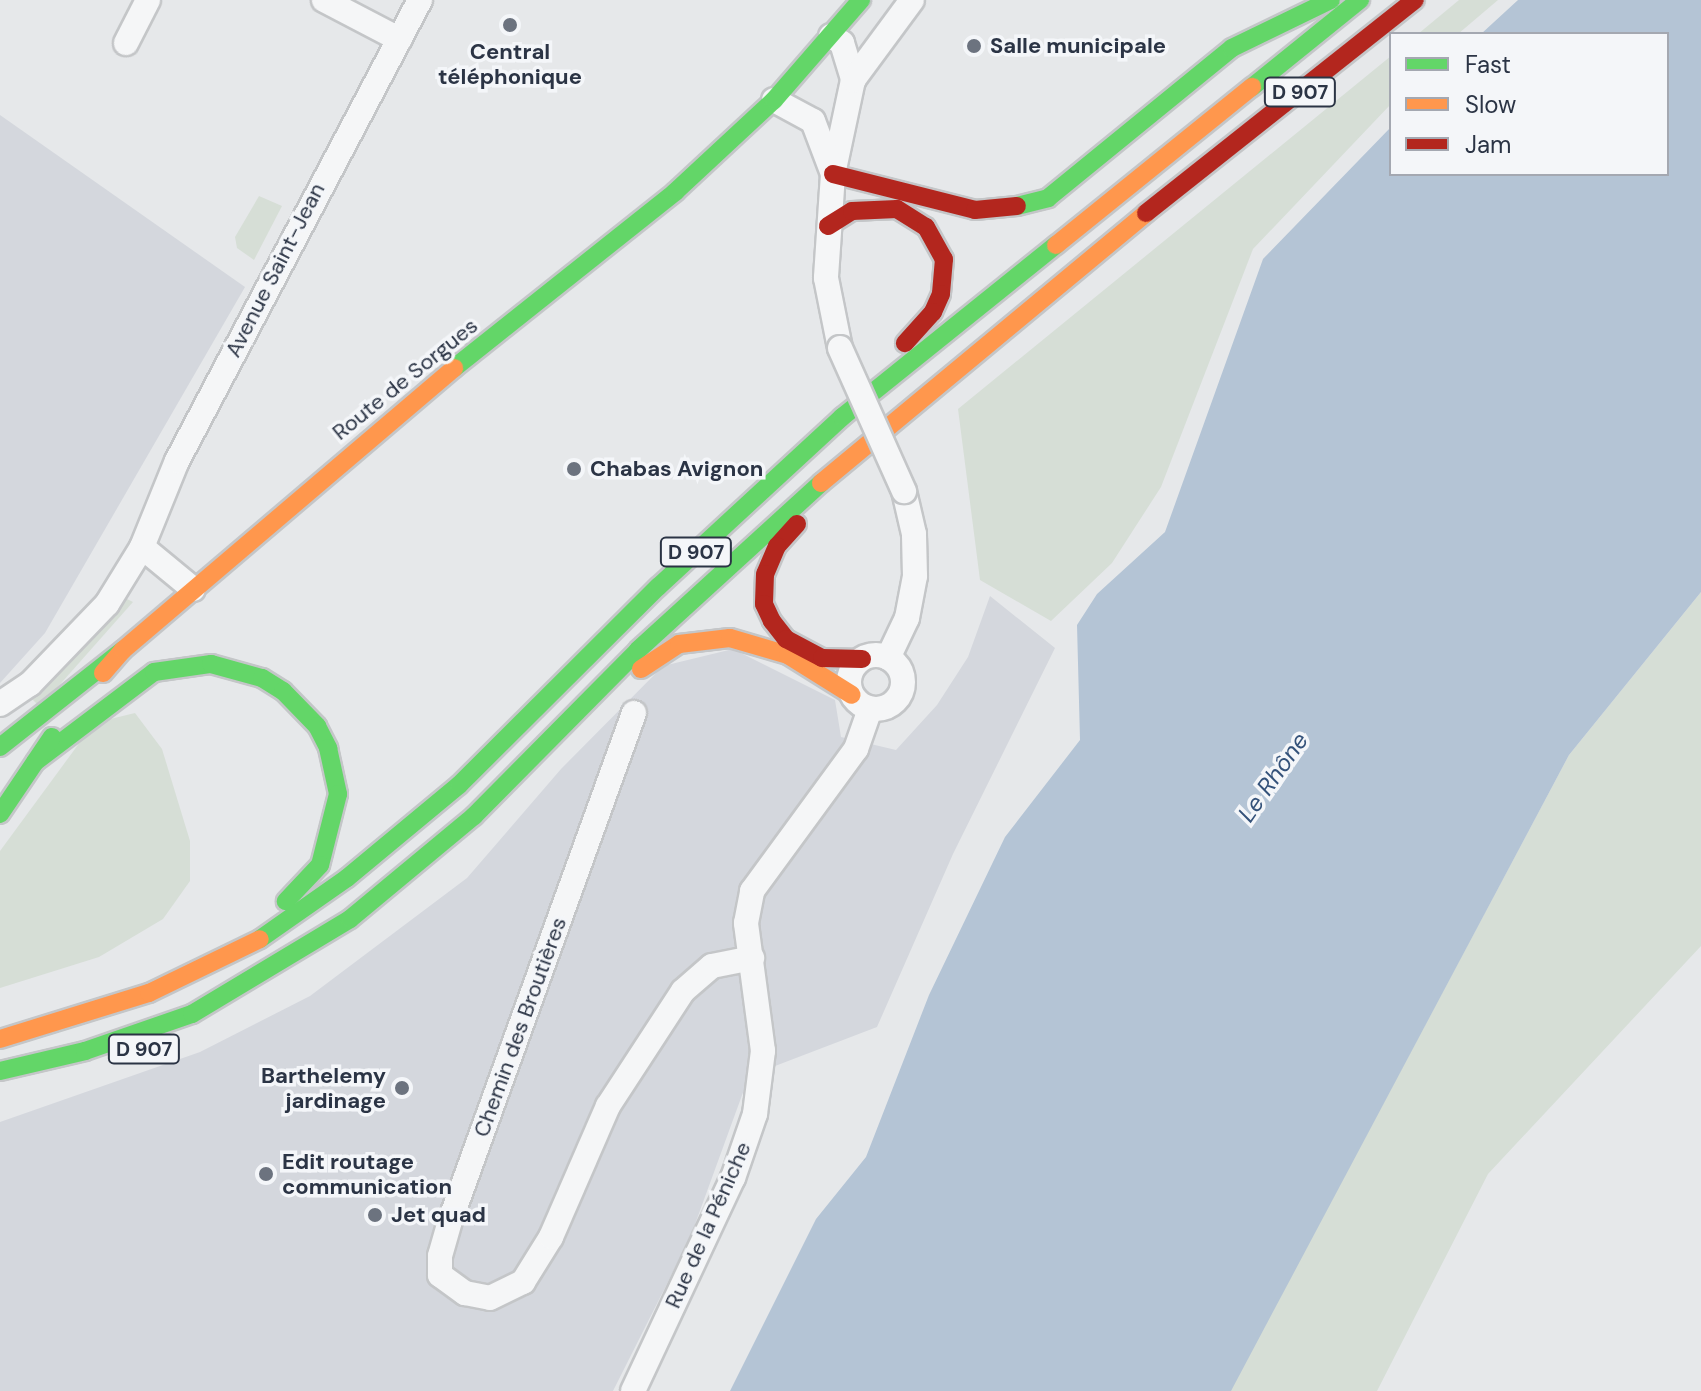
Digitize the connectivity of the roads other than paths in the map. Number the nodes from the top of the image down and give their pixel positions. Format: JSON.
{"nodes":[{"id":1,"x":148,"y":0,"type":"edge"},
{"id":2,"x":324,"y":0,"type":"edge"},
{"id":3,"x":420,"y":0,"type":"edge"},
{"id":4,"x":861,"y":0,"type":"edge"},
{"id":5,"x":912,"y":0,"type":"edge"},
{"id":6,"x":1331,"y":0,"type":"edge"},
{"id":7,"x":1360,"y":0,"type":"edge"},
{"id":8,"x":1415,"y":0,"type":"edge"},
{"id":9,"x":831,"y":36,"type":"junction"},
{"id":10,"x":399,"y":39,"type":"junction"},
{"id":11,"x":126,"y":43,"type":"dead end"},
{"id":12,"x":850,"y":91,"type":"junction"},
{"id":13,"x":774,"y":100,"type":"junction"},
{"id":14,"x":813,"y":121,"type":"junction"},
{"id":15,"x":833,"y":174,"type":"junction"},
{"id":16,"x":828,"y":226,"type":"junction"},
{"id":17,"x":1041,"y":296,"type":"junction"},
{"id":18,"x":842,"y":417,"type":"junction"},
{"id":19,"x":142,"y":547,"type":"junction"},
{"id":20,"x":193,"y":589,"type":"junction"},
{"id":21,"x":123,"y":650,"type":"junction"},
{"id":22,"x":888,"y":658,"type":"junction"},
{"id":23,"x":862,"y":659,"type":"junction"},
{"id":24,"x":861,"y":702,"type":"junction"},
{"id":25,"x":0,"y":704,"type":"edge"},
{"id":26,"x":634,"y":713,"type":"dead end"},
{"id":27,"x":0,"y":747,"type":"edge"},
{"id":28,"x":35,"y":762,"type":"junction"},
{"id":29,"x":0,"y":814,"type":"edge"},
{"id":30,"x":474,"y":816,"type":"junction"},
{"id":31,"x":752,"y":958,"type":"junction"},
{"id":32,"x":269,"y":971,"type":"junction"},
{"id":33,"x":0,"y":1032,"type":"edge"},
{"id":34,"x":0,"y":1039,"type":"edge"},
{"id":35,"x":0,"y":1071,"type":"edge"},
{"id":36,"x":15,"y":1089,"type":"dead end"},
{"id":37,"x":633,"y":1391,"type":"edge"}],
"edges":[{"from":1,"to":11,"type":"street"},
{"from":2,"to":10,"type":"street"},
{"from":3,"to":10,"type":"street","name":"Avenue Saint-Jean"},
{"from":4,"to":9,"type":"main road","name":"Route de Sorgues"},
{"from":5,"to":12,"type":"street"},
{"from":6,"to":15,"type":"main road"},
{"from":7,"to":18,"type":"main road","number":"D 907"},
{"from":8,"to":17,"type":"main road","number":"D 907"},
{"from":9,"to":12,"type":"street"},
{"from":9,"to":13,"type":"main road","name":"Route de Sorgues"},
{"from":10,"to":19,"type":"street","name":"Avenue Saint-Jean"},
{"from":12,"to":14,"type":"street"},
{"from":12,"to":15,"type":"street"},
{"from":13,"to":14,"type":"street"},
{"from":13,"to":20,"type":"main road","name":"Route de Sorgues"},
{"from":14,"to":15,"type":"street"},
{"from":15,"to":16,"type":"street"},
{"from":16,"to":18,"type":"main road"},
{"from":16,"to":22,"type":"street","bridge":true},
{"from":17,"to":23,"type":"main road"},
{"from":17,"to":30,"type":"main road","number":"D 907"},
{"from":18,"to":34,"type":"main road","number":"D 907"},
{"from":19,"to":20,"type":"street"},
{"from":19,"to":25,"type":"street","name":"Avenue Saint-Jean"},
{"from":20,"to":21,"type":"main road","name":"Route de Sorgues"},
{"from":21,"to":27,"type":"main road"},
{"from":21,"to":28,"type":"main road","name":"Route de Sorgues"},
{"from":22,"to":23,"type":"street"},
{"from":22,"to":24,"type":"street"},
{"from":23,"to":24,"type":"street"},
{"from":24,"to":30,"type":"main road"},
{"from":24,"to":31,"type":"street","name":"Rue de la Péniche"},
{"from":26,"to":31,"type":"street","name":"Chemin des Broutières"},
{"from":28,"to":29,"type":"main road","name":"Route de Sorgues"},
{"from":28,"to":33,"type":"main road"},
{"from":30,"to":32,"type":"main road","number":"D 907"},
{"from":31,"to":37,"type":"street","name":"Rue de la Péniche"},
{"from":32,"to":35,"type":"main road"},
{"from":32,"to":36,"type":"main road","number":"D 907"}]}
